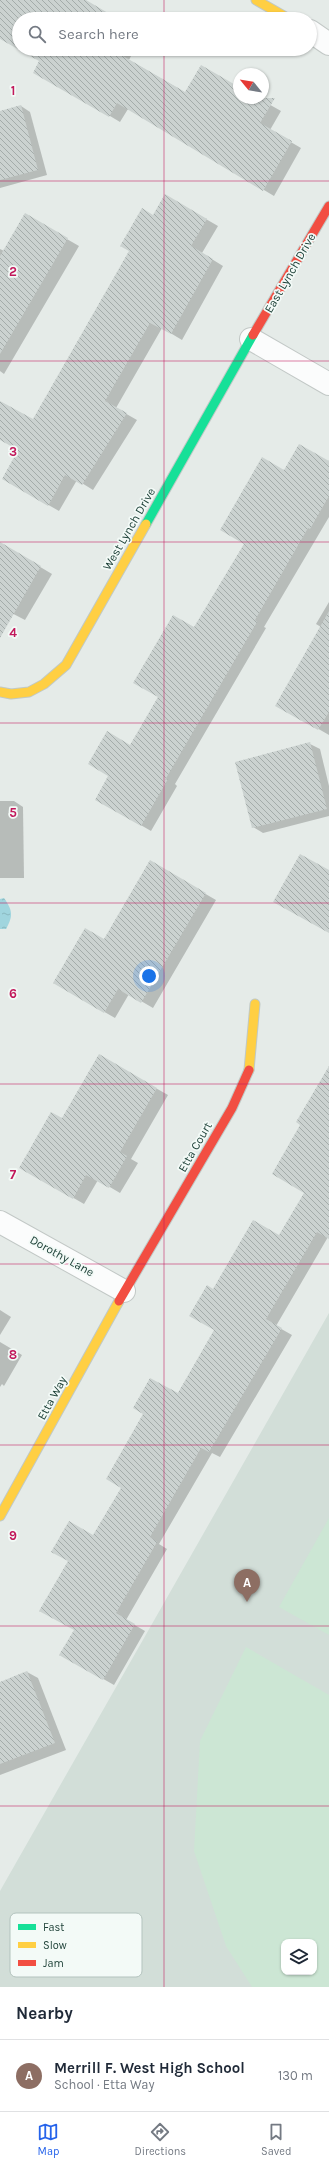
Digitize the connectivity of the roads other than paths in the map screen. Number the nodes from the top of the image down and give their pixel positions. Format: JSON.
{"nodes":[{"id":1,"x":256,"y":0,"type":"edge"},
{"id":2,"x":277,"y":12,"type":"edge"},
{"id":3,"x":317,"y":36,"type":"edge"},
{"id":4,"x":329,"y":44,"type":"edge"},
{"id":5,"x":329,"y":206,"type":"edge"},
{"id":6,"x":251,"y":339,"type":"junction"},
{"id":7,"x":329,"y":384,"type":"edge"},
{"id":8,"x":0,"y":692,"type":"edge"},
{"id":9,"x":255,"y":1004,"type":"dead end"},
{"id":10,"x":0,"y":1222,"type":"edge"},
{"id":11,"x":124,"y":1291,"type":"junction"},
{"id":12,"x":0,"y":1516,"type":"edge"}],
"edges":[{"from":1,"to":2,"type":"street"},
{"from":3,"to":4,"type":"street"},
{"from":5,"to":6,"type":"street","name":"East Lynch Drive"},
{"from":6,"to":7,"type":"street"},
{"from":6,"to":8,"type":"street","name":"West Lynch Drive"},
{"from":9,"to":11,"type":"street","name":"Etta Court"},
{"from":10,"to":11,"type":"street","name":"Dorothy Lane"},
{"from":11,"to":12,"type":"street","name":"Etta Way"}]}
